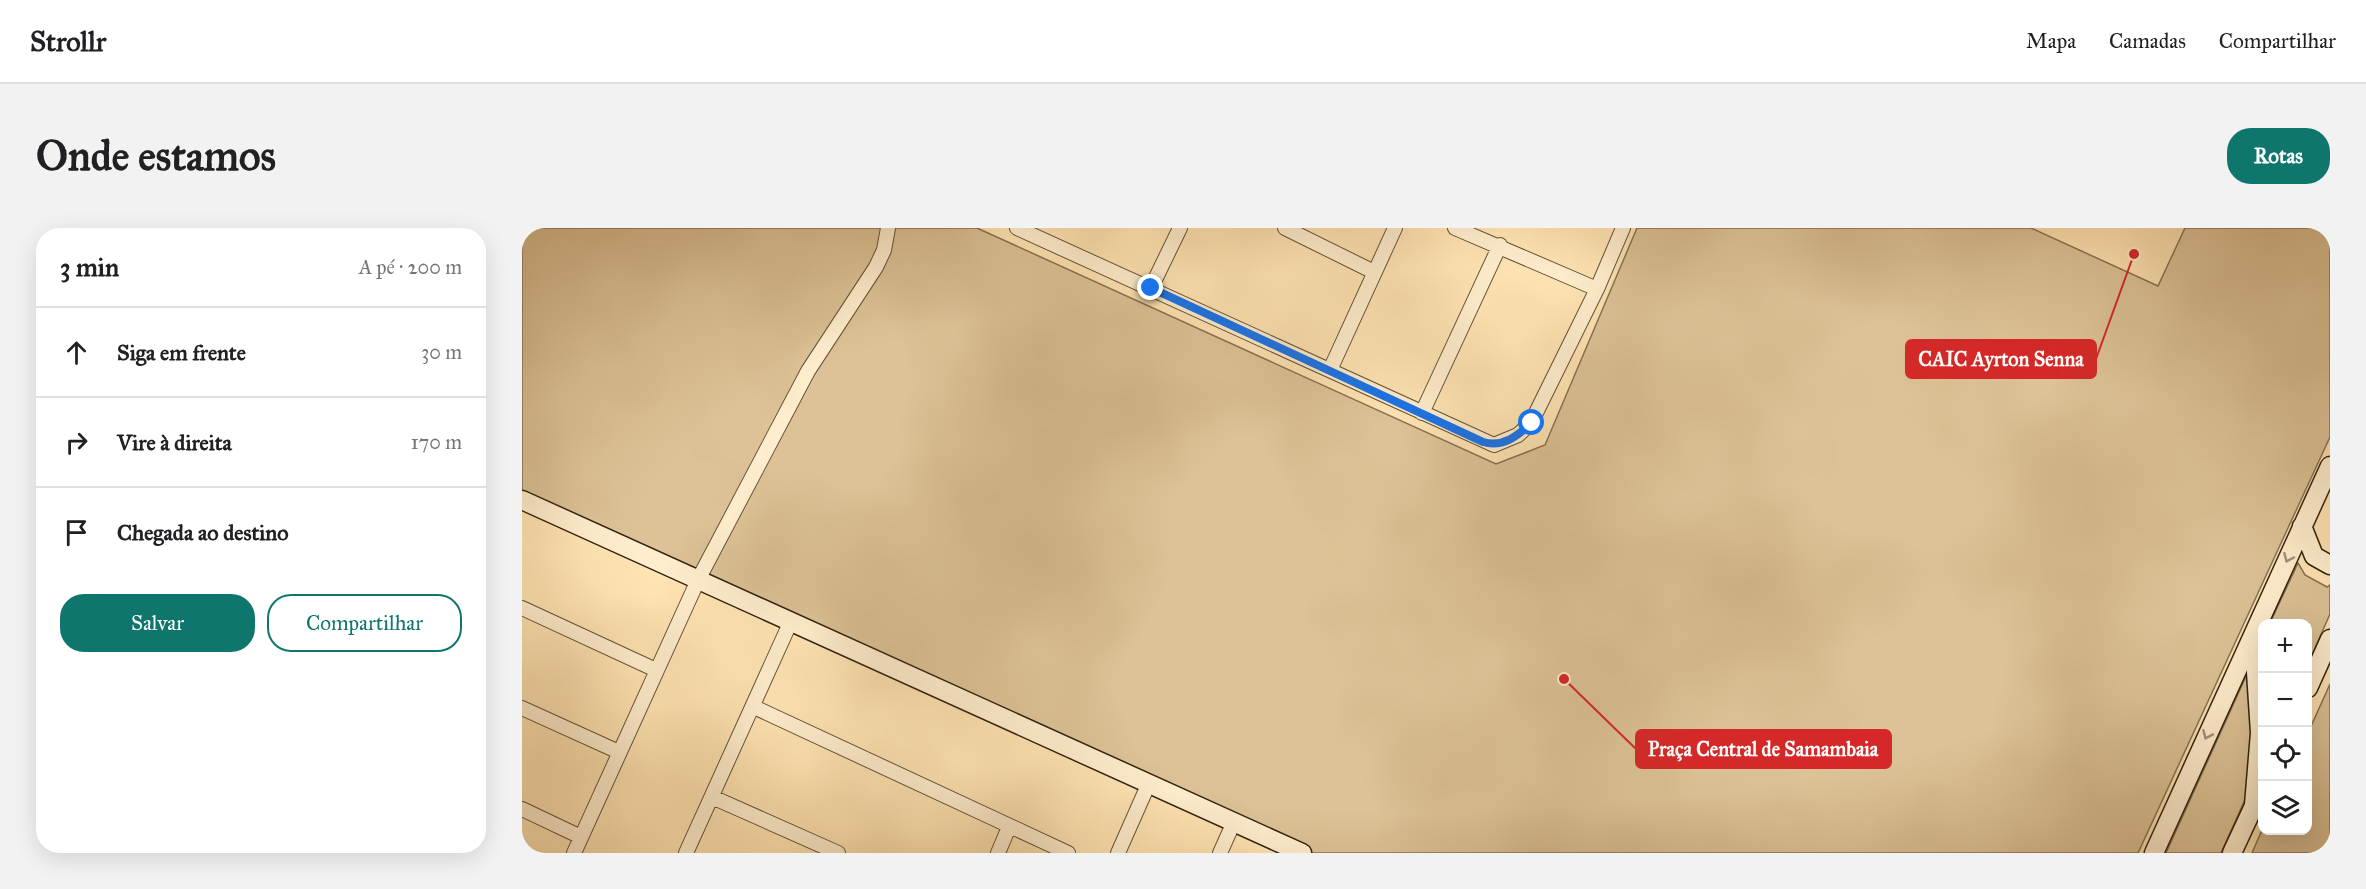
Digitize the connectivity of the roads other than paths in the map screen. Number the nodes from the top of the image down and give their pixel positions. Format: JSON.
{"nodes":[{"id":1,"x":888,"y":228,"type":"edge"},
{"id":2,"x":1017,"y":228,"type":"edge"},
{"id":3,"x":1180,"y":228,"type":"edge"},
{"id":4,"x":1285,"y":228,"type":"edge"},
{"id":5,"x":1395,"y":228,"type":"edge"},
{"id":6,"x":1455,"y":228,"type":"edge"},
{"id":7,"x":1623,"y":228,"type":"edge"},
{"id":8,"x":1305,"y":232,"type":"edge"},
{"id":9,"x":1500,"y":246,"type":"junction"},
{"id":10,"x":1374,"y":272,"type":"junction"},
{"id":11,"x":1151,"y":288,"type":"junction"},
{"id":12,"x":1597,"y":289,"type":"junction"},
{"id":13,"x":1330,"y":370,"type":"junction"},
{"id":14,"x":1422,"y":413,"type":"junction"},
{"id":15,"x":2330,"y":466,"type":"edge"},
{"id":16,"x":522,"y":500,"type":"edge"},
{"id":17,"x":2302,"y":526,"type":"junction"},
{"id":18,"x":2330,"y":565,"type":"edge"},
{"id":19,"x":698,"y":580,"type":"junction"},
{"id":20,"x":522,"y":608,"type":"edge"},
{"id":21,"x":2260,"y":619,"type":"edge"},
{"id":22,"x":791,"y":621,"type":"junction"},
{"id":23,"x":2258,"y":623,"type":"edge"},
{"id":24,"x":2258,"y":638,"type":"edge"},
{"id":25,"x":2330,"y":639,"type":"edge"},
{"id":26,"x":656,"y":670,"type":"junction"},
{"id":27,"x":2312,"y":677,"type":"edge"},
{"id":28,"x":754,"y":707,"type":"junction"},
{"id":29,"x":522,"y":708,"type":"edge"},
{"id":30,"x":619,"y":752,"type":"junction"},
{"id":31,"x":1149,"y":783,"type":"junction"},
{"id":32,"x":2258,"y":796,"type":"edge"},
{"id":33,"x":712,"y":797,"type":"junction"},
{"id":34,"x":2254,"y":805,"type":"junction"},
{"id":35,"x":522,"y":809,"type":"edge"},
{"id":36,"x":1233,"y":824,"type":"junction"},
{"id":37,"x":1009,"y":827,"type":"junction"},
{"id":38,"x":581,"y":837,"type":"junction"},
{"id":39,"x":574,"y":853,"type":"edge"},
{"id":40,"x":686,"y":853,"type":"edge"},
{"id":41,"x":838,"y":853,"type":"edge"},
{"id":42,"x":998,"y":853,"type":"edge"},
{"id":43,"x":1068,"y":853,"type":"edge"},
{"id":44,"x":1118,"y":853,"type":"edge"},
{"id":45,"x":1220,"y":853,"type":"edge"},
{"id":46,"x":1302,"y":853,"type":"edge"},
{"id":47,"x":2154,"y":853,"type":"edge"},
{"id":48,"x":2232,"y":853,"type":"edge"}],
"edges":[{"from":1,"to":19,"type":"street"},
{"from":2,"to":11,"type":"street"},
{"from":3,"to":11,"type":"street"},
{"from":4,"to":8,"type":"street"},
{"from":5,"to":10,"type":"street"},
{"from":6,"to":9,"type":"street"},
{"from":7,"to":12,"type":"street"},
{"from":8,"to":10,"type":"street"},
{"from":9,"to":12,"type":"street"},
{"from":9,"to":14,"type":"street"},
{"from":10,"to":13,"type":"street"},
{"from":11,"to":13,"type":"street"},
{"from":12,"to":14,"type":"street"},
{"from":13,"to":14,"type":"street"},
{"from":15,"to":17,"type":"street"},
{"from":16,"to":19,"type":"street"},
{"from":17,"to":18,"type":"street"},
{"from":17,"to":21,"type":"street","one_way":true},
{"from":19,"to":22,"type":"street"},
{"from":19,"to":26,"type":"street"},
{"from":20,"to":26,"type":"street"},
{"from":22,"to":28,"type":"street"},
{"from":22,"to":31,"type":"street"},
{"from":23,"to":47,"type":"street","one_way":true},
{"from":24,"to":34,"type":"street"},
{"from":25,"to":27,"type":"street"},
{"from":26,"to":30,"type":"street"},
{"from":28,"to":33,"type":"street"},
{"from":28,"to":37,"type":"street"},
{"from":29,"to":30,"type":"street"},
{"from":30,"to":38,"type":"street"},
{"from":31,"to":36,"type":"street"},
{"from":31,"to":44,"type":"street"},
{"from":32,"to":34,"type":"street"},
{"from":33,"to":40,"type":"street"},
{"from":33,"to":41,"type":"street"},
{"from":34,"to":48,"type":"street"},
{"from":35,"to":38,"type":"street"},
{"from":36,"to":45,"type":"street"},
{"from":36,"to":46,"type":"street"},
{"from":37,"to":42,"type":"street"},
{"from":37,"to":43,"type":"street"},
{"from":38,"to":39,"type":"street"}]}
